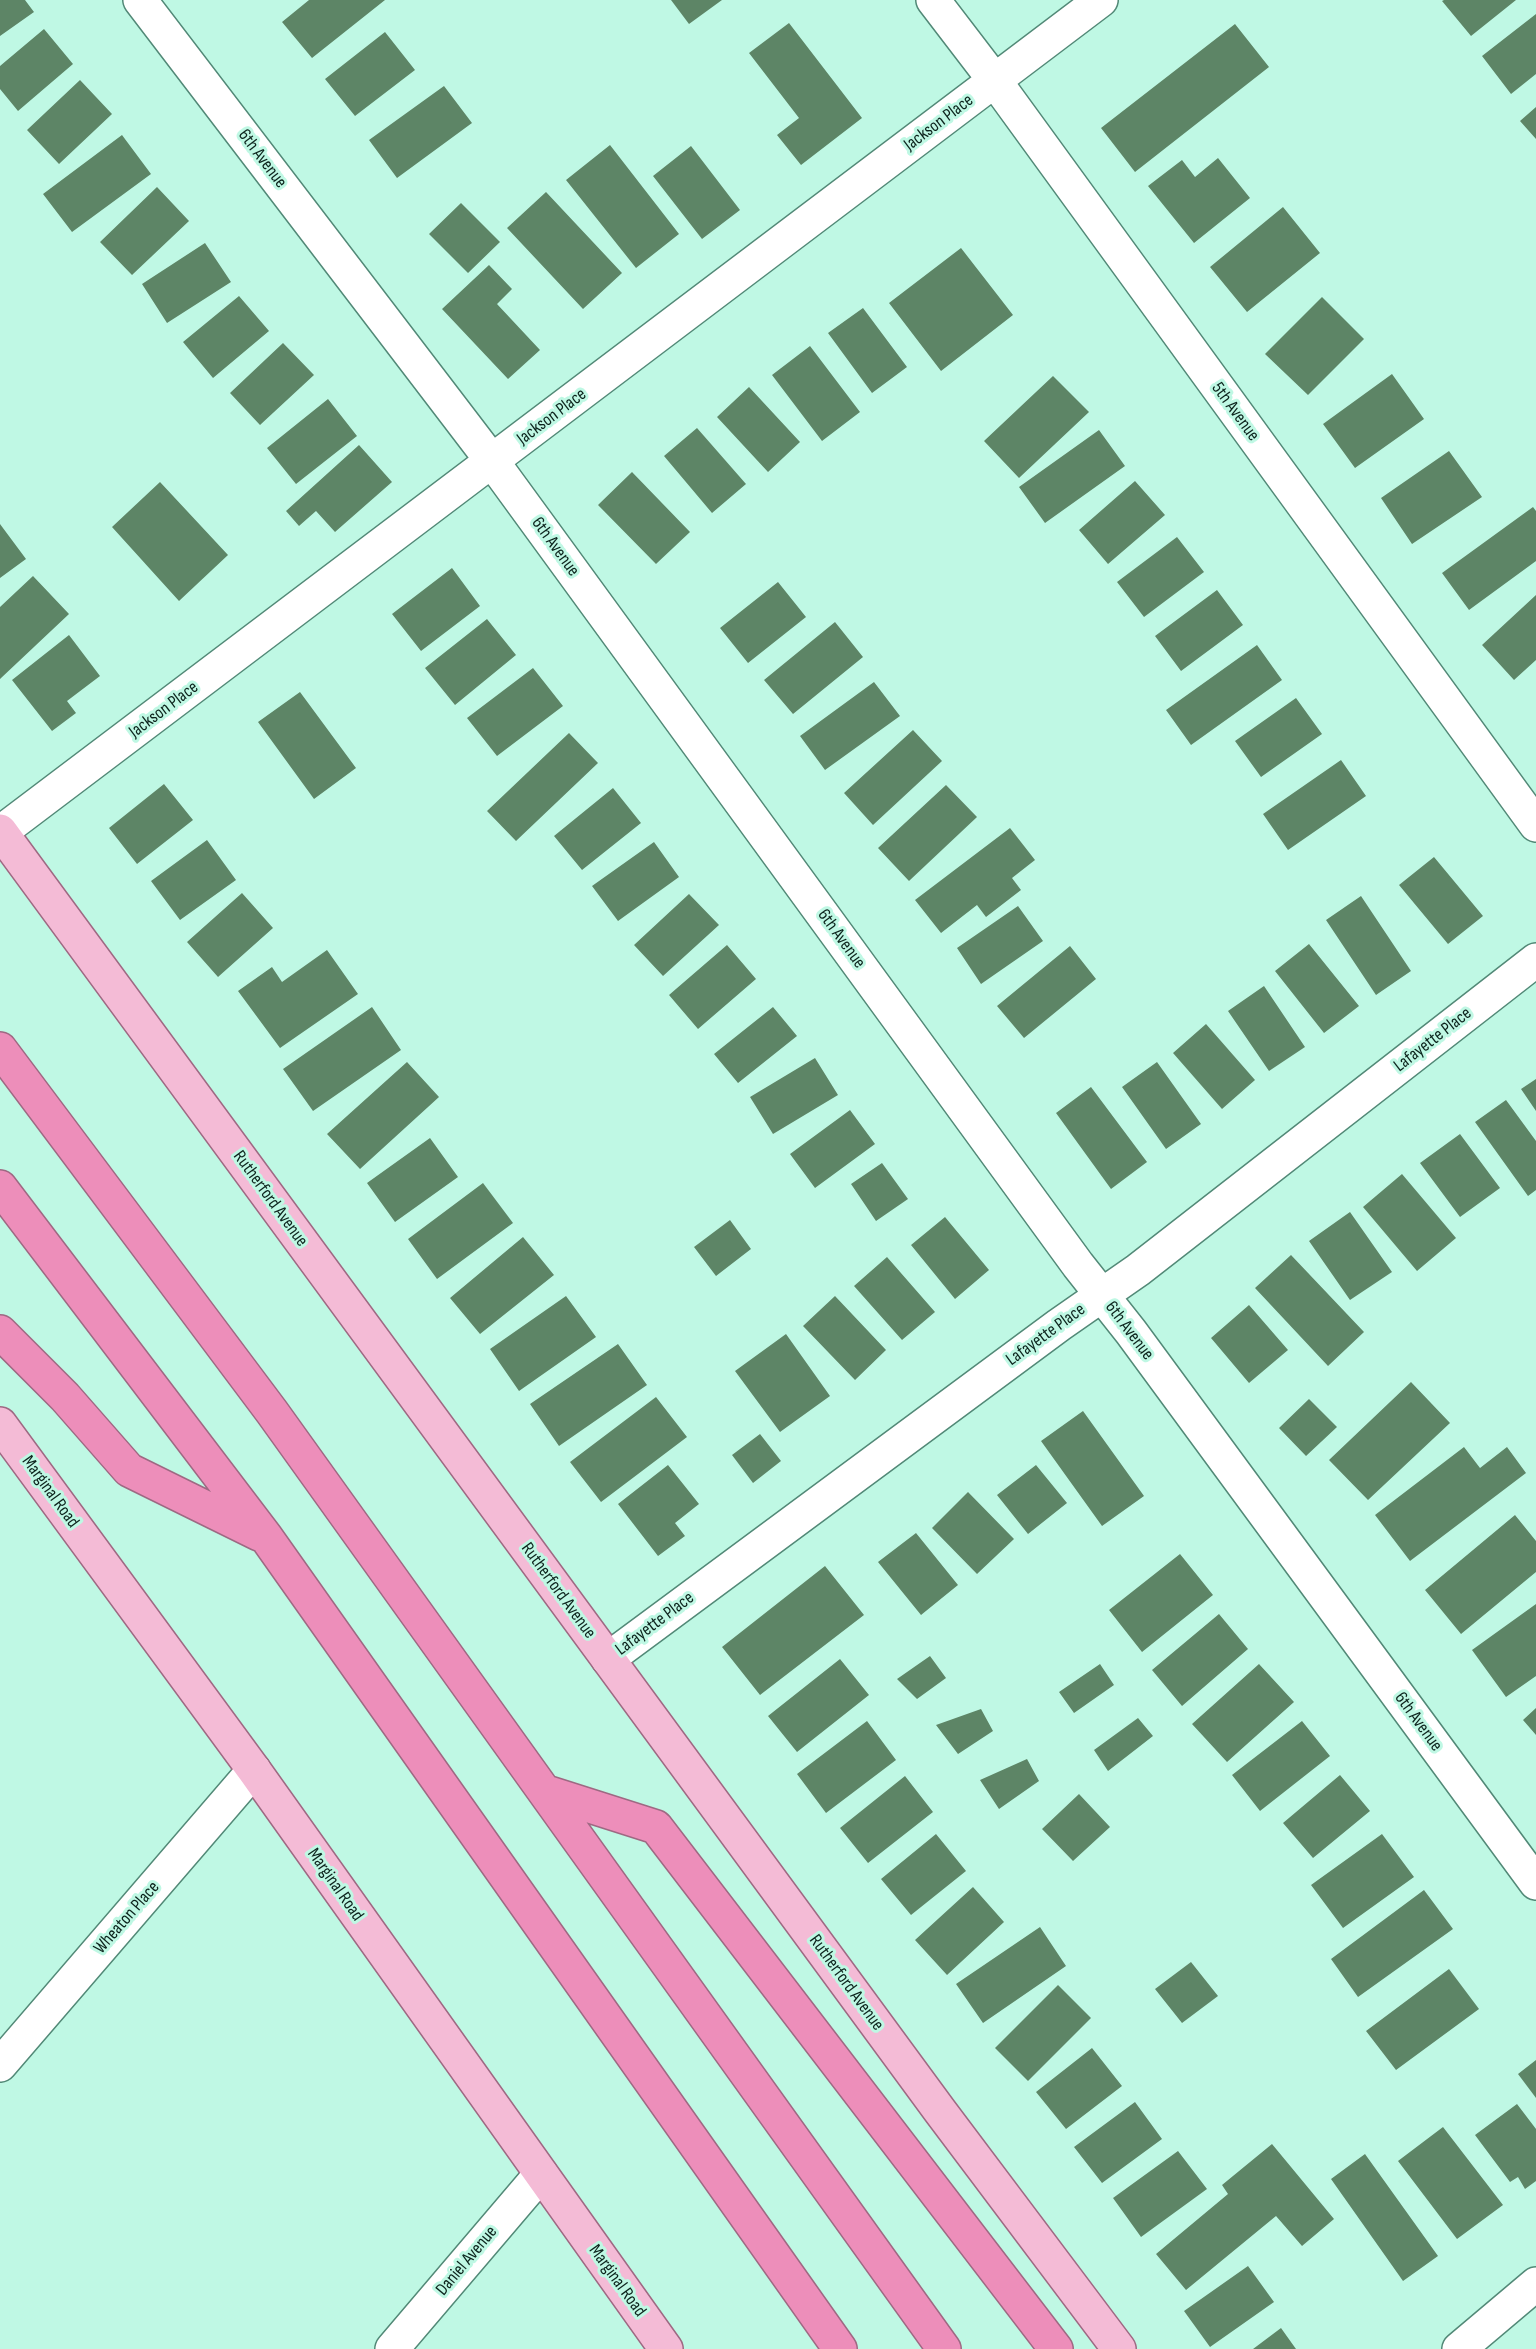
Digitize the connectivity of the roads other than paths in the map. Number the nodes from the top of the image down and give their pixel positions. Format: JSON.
{"nodes":[{"id":1,"x":140,"y":0,"type":"edge"},
{"id":2,"x":933,"y":0,"type":"edge"},
{"id":3,"x":1101,"y":0,"type":"edge"},
{"id":4,"x":995,"y":81,"type":"junction"},
{"id":5,"x":492,"y":461,"type":"junction"},
{"id":6,"x":1536,"y":825,"type":"edge"},
{"id":7,"x":1,"y":832,"type":"edge"},
{"id":8,"x":1536,"y":960,"type":"edge"},
{"id":9,"x":0,"y":1049,"type":"edge"},
{"id":10,"x":0,"y":1187,"type":"edge"},
{"id":11,"x":1102,"y":1295,"type":"junction"},
{"id":12,"x":0,"y":1332,"type":"edge"},
{"id":13,"x":0,"y":1424,"type":"edge"},
{"id":14,"x":266,"y":1538,"type":"junction"},
{"id":15,"x":608,"y":1659,"type":"junction"},
{"id":16,"x":254,"y":1770,"type":"junction"},
{"id":17,"x":546,"y":1792,"type":"junction"},
{"id":18,"x":1536,"y":1883,"type":"edge"},
{"id":19,"x":0,"y":2065,"type":"edge"},
{"id":20,"x":541,"y":2174,"type":"junction"},
{"id":21,"x":1536,"y":2284,"type":"edge"},
{"id":22,"x":392,"y":2349,"type":"edge"},
{"id":23,"x":666,"y":2349,"type":"edge"},
{"id":24,"x":840,"y":2349,"type":"edge"},
{"id":25,"x":945,"y":2349,"type":"edge"},
{"id":26,"x":1056,"y":2349,"type":"edge"},
{"id":27,"x":1119,"y":2349,"type":"edge"},
{"id":28,"x":1459,"y":2349,"type":"edge"}],
"edges":[{"from":1,"to":5,"type":"street","name":"6th Avenue"},
{"from":2,"to":4,"type":"street","name":"5th Avenue"},
{"from":3,"to":4,"type":"street","name":"Jackson Place"},
{"from":4,"to":5,"type":"street","name":"Jackson Place"},
{"from":4,"to":6,"type":"street","name":"5th Avenue"},
{"from":5,"to":7,"type":"street","name":"Jackson Place"},
{"from":5,"to":11,"type":"street","name":"6th Avenue"},
{"from":7,"to":15,"type":"main road","name":"Rutherford Avenue"},
{"from":8,"to":11,"type":"street","name":"Lafayette Place"},
{"from":9,"to":17,"type":"highway"},
{"from":10,"to":14,"type":"highway"},
{"from":11,"to":15,"type":"street","name":"Lafayette Place"},
{"from":11,"to":18,"type":"street","name":"6th Avenue"},
{"from":12,"to":14,"type":"highway"},
{"from":13,"to":16,"type":"main road","name":"Marginal Road"},
{"from":14,"to":24,"type":"highway"},
{"from":15,"to":27,"type":"main road","name":"Rutherford Avenue"},
{"from":16,"to":19,"type":"street","name":"Wheaton Place"},
{"from":16,"to":20,"type":"main road","name":"Marginal Road"},
{"from":17,"to":25,"type":"highway"},
{"from":17,"to":26,"type":"highway"},
{"from":20,"to":22,"type":"street","name":"Daniel Avenue"},
{"from":20,"to":23,"type":"main road","name":"Marginal Road"},
{"from":21,"to":28,"type":"street"}]}
